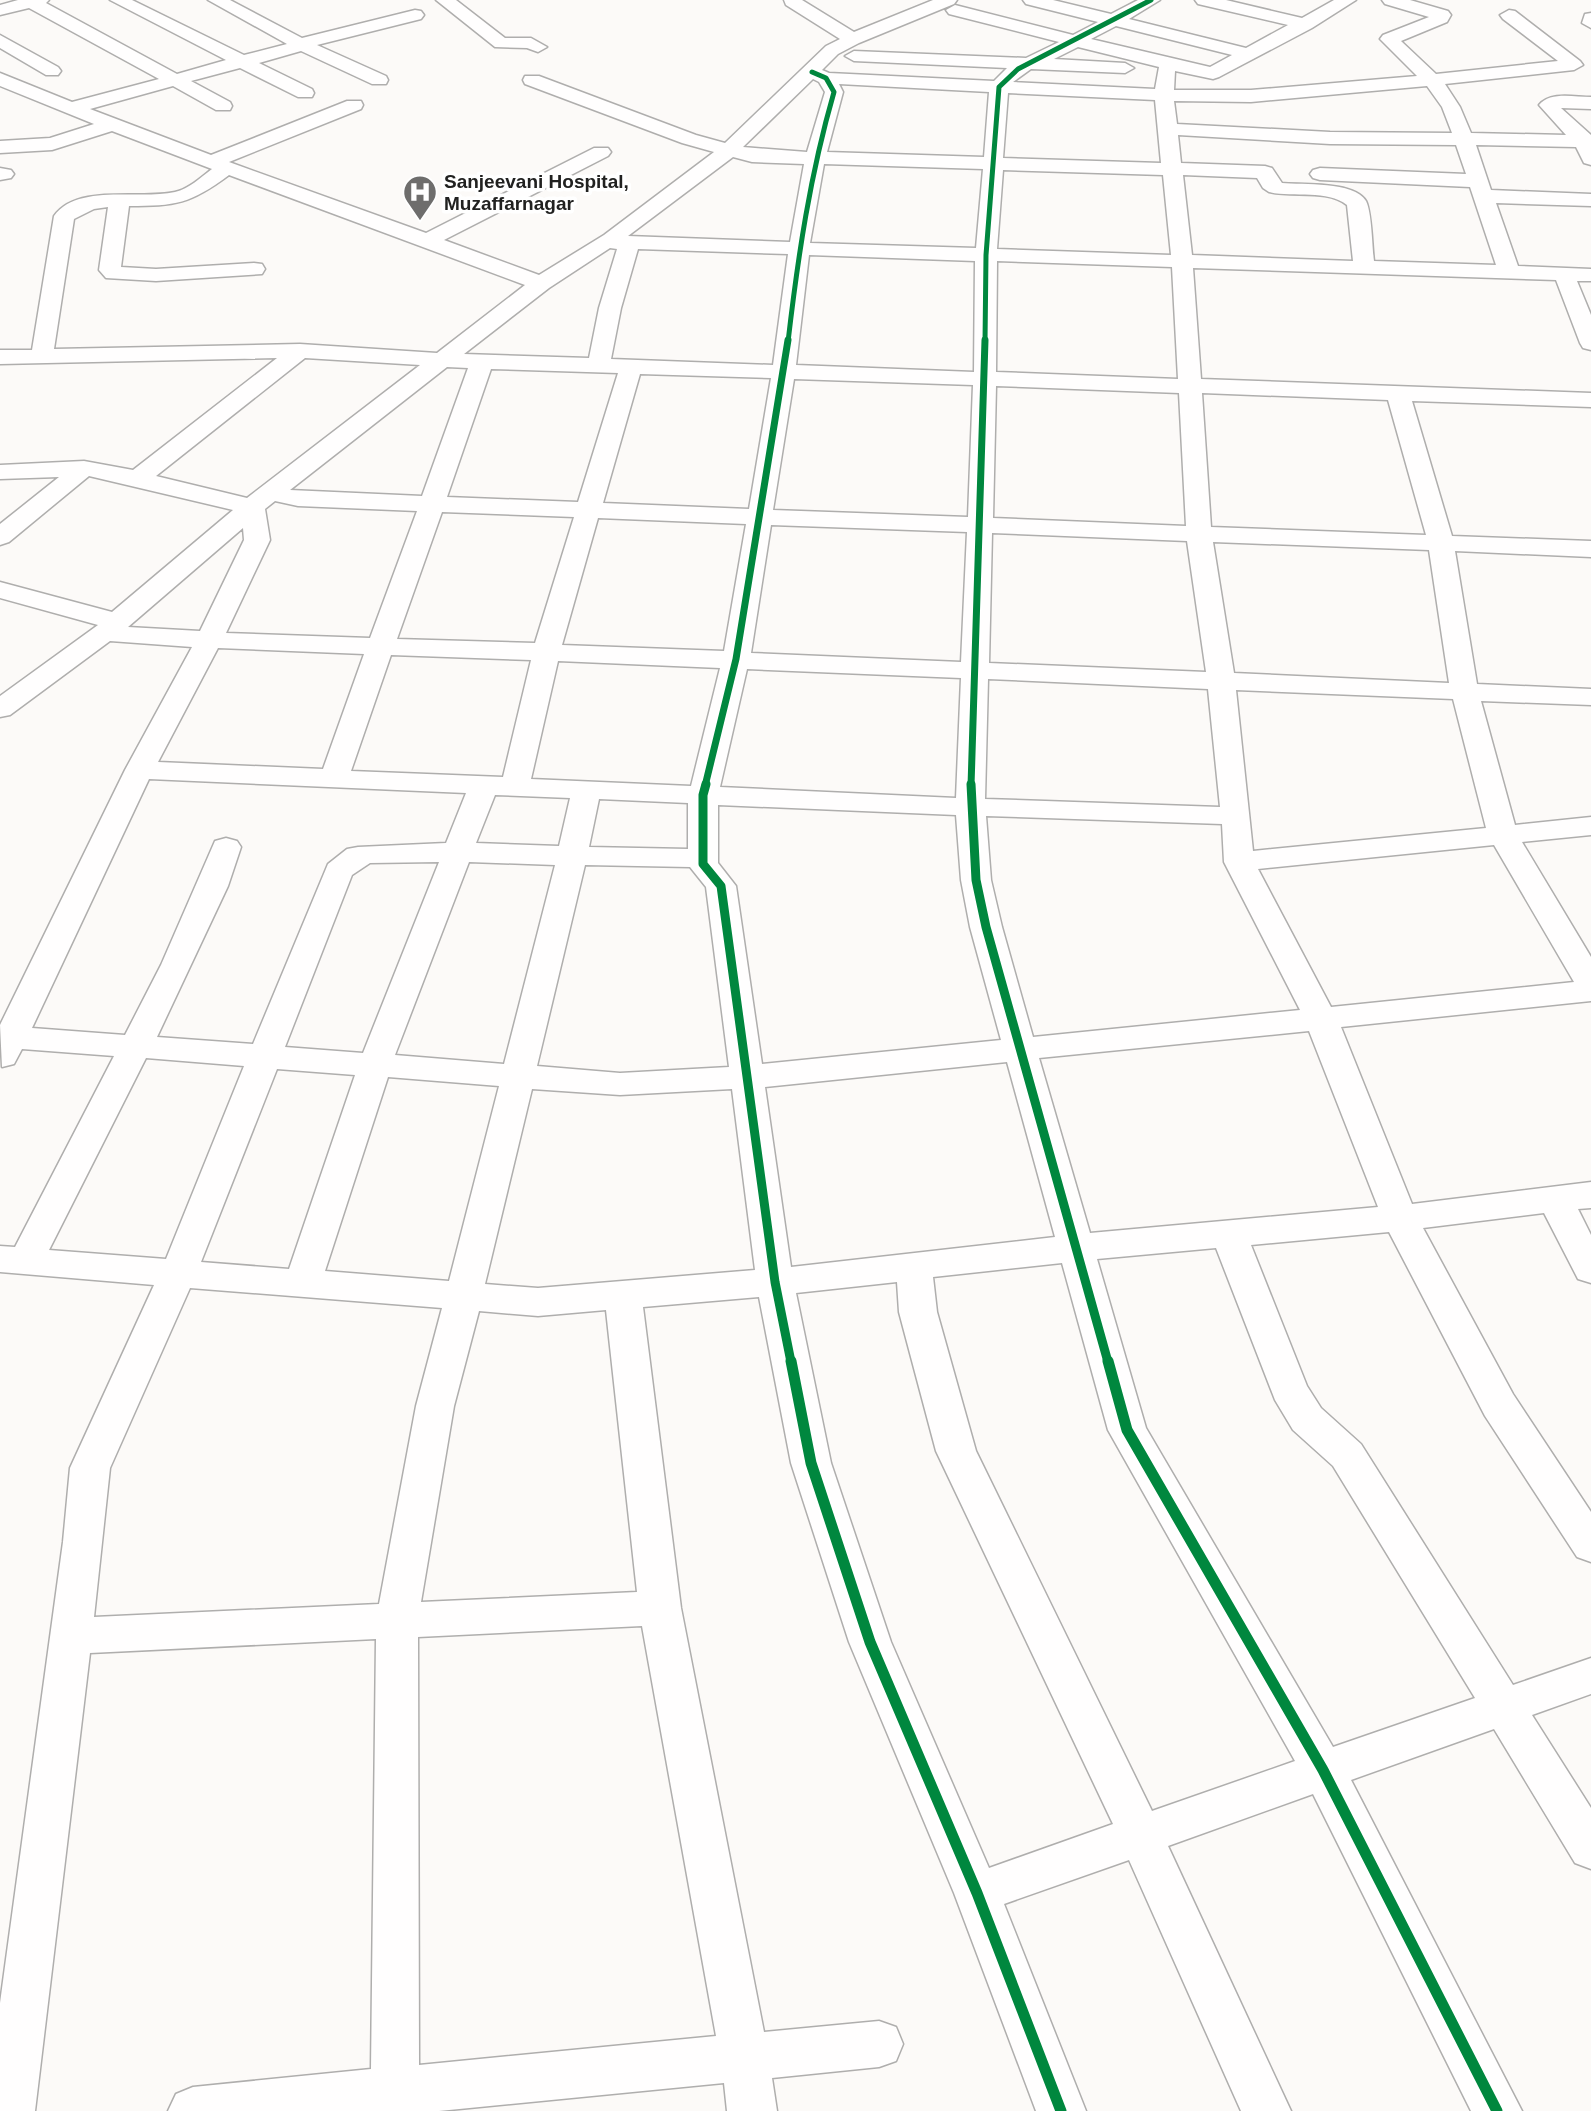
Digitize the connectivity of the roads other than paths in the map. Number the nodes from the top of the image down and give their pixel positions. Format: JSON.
{"nodes":[{"id":1,"x":119,"y":0,"type":"edge"},
{"id":2,"x":217,"y":0,"type":"edge"},
{"id":3,"x":445,"y":0,"type":"edge"},
{"id":4,"x":980,"y":0,"type":"edge"},
{"id":5,"x":1032,"y":0,"type":"edge"},
{"id":6,"x":1151,"y":0,"type":"edge"},
{"id":7,"x":1204,"y":0,"type":"edge"},
{"id":8,"x":1347,"y":0,"type":"edge"},
{"id":9,"x":1391,"y":0,"type":"edge"},
{"id":10,"x":36,"y":1,"type":"edge"},
{"id":11,"x":792,"y":1,"type":"edge"},
{"id":12,"x":954,"y":3,"type":"edge"},
{"id":13,"x":0,"y":10,"type":"edge"},
{"id":14,"x":415,"y":15,"type":"dead end"},
{"id":15,"x":1509,"y":15,"type":"dead end"},
{"id":16,"x":254,"y":19,"type":"junction"},
{"id":17,"x":1111,"y":20,"type":"junction"},
{"id":18,"x":1306,"y":24,"type":"junction"},
{"id":19,"x":189,"y":36,"type":"junction"},
{"id":20,"x":0,"y":40,"type":"edge"},
{"id":21,"x":1073,"y":41,"type":"junction"},
{"id":22,"x":302,"y":44,"type":"junction"},
{"id":23,"x":538,"y":47,"type":"dead end"},
{"id":24,"x":855,"y":47,"type":"junction"},
{"id":25,"x":1249,"y":54,"type":"junction"},
{"id":26,"x":241,"y":63,"type":"junction"},
{"id":27,"x":1169,"y":68,"type":"junction"},
{"id":28,"x":52,"y":71,"type":"dead end"},
{"id":29,"x":819,"y":75,"type":"junction"},
{"id":30,"x":1011,"y":76,"type":"junction"},
{"id":31,"x":0,"y":79,"type":"edge"},
{"id":32,"x":379,"y":80,"type":"dead end"},
{"id":33,"x":532,"y":80,"type":"dead end"},
{"id":34,"x":175,"y":81,"type":"junction"},
{"id":35,"x":1433,"y":81,"type":"junction"},
{"id":36,"x":304,"y":93,"type":"dead end"},
{"id":37,"x":1164,"y":95,"type":"junction"},
{"id":38,"x":1591,"y":103,"type":"edge"},
{"id":39,"x":354,"y":105,"type":"dead end"},
{"id":40,"x":223,"y":106,"type":"dead end"},
{"id":41,"x":72,"y":108,"type":"junction"},
{"id":42,"x":112,"y":125,"type":"junction"},
{"id":43,"x":1168,"y":129,"type":"junction"},
{"id":44,"x":1464,"y":139,"type":"junction"},
{"id":45,"x":0,"y":146,"type":"edge"},
{"id":46,"x":1588,"y":147,"type":"edge"},
{"id":47,"x":728,"y":151,"type":"junction"},
{"id":48,"x":601,"y":152,"type":"dead end"},
{"id":49,"x":815,"y":159,"type":"junction"},
{"id":50,"x":218,"y":165,"type":"junction"},
{"id":51,"x":993,"y":165,"type":"junction"},
{"id":52,"x":1171,"y":168,"type":"junction"},
{"id":53,"x":1265,"y":172,"type":"junction"},
{"id":54,"x":1480,"y":189,"type":"junction"},
{"id":55,"x":1591,"y":200,"type":"edge"},
{"id":56,"x":119,"y":202,"type":"junction"},
{"id":57,"x":429,"y":240,"type":"junction"},
{"id":58,"x":618,"y":242,"type":"junction"},
{"id":59,"x":799,"y":248,"type":"junction"},
{"id":60,"x":986,"y":255,"type":"junction"},
{"id":61,"x":1182,"y":261,"type":"junction"},
{"id":62,"x":1364,"y":267,"type":"junction"},
{"id":63,"x":254,"y":269,"type":"dead end"},
{"id":64,"x":1509,"y":272,"type":"junction"},
{"id":65,"x":1564,"y":274,"type":"junction"},
{"id":66,"x":1591,"y":275,"type":"edge"},
{"id":67,"x":541,"y":283,"type":"junction"},
{"id":68,"x":1591,"y":343,"type":"edge"},
{"id":69,"x":300,"y":351,"type":"junction"},
{"id":70,"x":41,"y":356,"type":"junction"},
{"id":71,"x":0,"y":357,"type":"edge"},
{"id":72,"x":441,"y":360,"type":"junction"},
{"id":73,"x":482,"y":361,"type":"junction"},
{"id":74,"x":599,"y":365,"type":"junction"},
{"id":75,"x":631,"y":367,"type":"junction"},
{"id":76,"x":784,"y":371,"type":"junction"},
{"id":77,"x":985,"y":377,"type":"junction"},
{"id":78,"x":1188,"y":386,"type":"junction"},
{"id":79,"x":1398,"y":393,"type":"junction"},
{"id":80,"x":1591,"y":400,"type":"edge"},
{"id":81,"x":84,"y":468,"type":"junction"},
{"id":82,"x":0,"y":472,"type":"edge"},
{"id":83,"x":137,"y":479,"type":"junction"},
{"id":84,"x":261,"y":500,"type":"junction"},
{"id":85,"x":434,"y":504,"type":"junction"},
{"id":86,"x":588,"y":510,"type":"junction"},
{"id":87,"x":759,"y":517,"type":"junction"},
{"id":88,"x":978,"y":525,"type":"junction"},
{"id":89,"x":1199,"y":534,"type":"junction"},
{"id":90,"x":0,"y":537,"type":"edge"},
{"id":91,"x":1441,"y":543,"type":"junction"},
{"id":92,"x":1591,"y":549,"type":"edge"},
{"id":93,"x":0,"y":590,"type":"edge"},
{"id":94,"x":111,"y":627,"type":"junction"},
{"id":95,"x":209,"y":640,"type":"junction"},
{"id":96,"x":379,"y":645,"type":"junction"},
{"id":97,"x":546,"y":652,"type":"junction"},
{"id":98,"x":736,"y":659,"type":"junction"},
{"id":99,"x":976,"y":669,"type":"junction"},
{"id":100,"x":1221,"y":679,"type":"junction"},
{"id":101,"x":1464,"y":690,"type":"junction"},
{"id":102,"x":1591,"y":696,"type":"edge"},
{"id":103,"x":0,"y":709,"type":"edge"},
{"id":104,"x":139,"y":770,"type":"junction"},
{"id":105,"x":334,"y":779,"type":"junction"},
{"id":106,"x":499,"y":786,"type":"junction"},
{"id":107,"x":586,"y":790,"type":"junction"},
{"id":108,"x":703,"y":795,"type":"junction"},
{"id":109,"x":970,"y":807,"type":"junction"},
{"id":110,"x":1236,"y":816,"type":"junction"},
{"id":111,"x":1591,"y":826,"type":"edge"},
{"id":112,"x":1503,"y":835,"type":"junction"},
{"id":113,"x":226,"y":847,"type":"dead end"},
{"id":114,"x":458,"y":852,"type":"junction"},
{"id":115,"x":572,"y":856,"type":"junction"},
{"id":116,"x":702,"y":858,"type":"junction"},
{"id":117,"x":1239,"y":862,"type":"junction"},
{"id":118,"x":1591,"y":984,"type":"edge"},
{"id":119,"x":1591,"y":991,"type":"edge"},
{"id":120,"x":1321,"y":1019,"type":"junction"},
{"id":121,"x":4,"y":1044,"type":"edge"},
{"id":122,"x":135,"y":1046,"type":"junction"},
{"id":123,"x":1022,"y":1049,"type":"junction"},
{"id":124,"x":264,"y":1056,"type":"junction"},
{"id":125,"x":375,"y":1065,"type":"junction"},
{"id":126,"x":518,"y":1076,"type":"junction"},
{"id":127,"x":748,"y":1077,"type":"junction"},
{"id":128,"x":1591,"y":1195,"type":"edge"},
{"id":129,"x":1555,"y":1200,"type":"junction"},
{"id":130,"x":1400,"y":1218,"type":"junction"},
{"id":131,"x":1229,"y":1234,"type":"junction"},
{"id":132,"x":1075,"y":1248,"type":"junction"},
{"id":133,"x":13,"y":1260,"type":"edge"},
{"id":134,"x":914,"y":1266,"type":"junction"},
{"id":135,"x":1591,"y":1270,"type":"edge"},
{"id":136,"x":178,"y":1271,"type":"junction"},
{"id":137,"x":303,"y":1282,"type":"junction"},
{"id":138,"x":775,"y":1282,"type":"junction"},
{"id":139,"x":623,"y":1295,"type":"junction"},
{"id":140,"x":464,"y":1296,"type":"junction"},
{"id":141,"x":1591,"y":1545,"type":"edge"},
{"id":142,"x":660,"y":1608,"type":"junction"},
{"id":143,"x":397,"y":1620,"type":"junction"},
{"id":144,"x":71,"y":1636,"type":"junction"},
{"id":145,"x":1591,"y":1676,"type":"edge"},
{"id":146,"x":1502,"y":1707,"type":"junction"},
{"id":147,"x":1323,"y":1770,"type":"junction"},
{"id":148,"x":1140,"y":1834,"type":"junction"},
{"id":149,"x":1591,"y":1848,"type":"edge"},
{"id":150,"x":977,"y":1893,"type":"junction"},
{"id":151,"x":879,"y":2044,"type":"dead end"},
{"id":152,"x":744,"y":2055,"type":"junction"},
{"id":153,"x":395,"y":2101,"type":"edge"},
{"id":154,"x":10,"y":2111,"type":"edge"},
{"id":155,"x":193,"y":2111,"type":"edge"},
{"id":156,"x":752,"y":2111,"type":"edge"},
{"id":157,"x":1061,"y":2111,"type":"edge"},
{"id":158,"x":1266,"y":2111,"type":"edge"},
{"id":159,"x":1497,"y":2111,"type":"edge"}],
"edges":[{"from":1,"to":19,"type":"street"},
{"from":2,"to":16,"type":"street"},
{"from":3,"to":23,"type":"street"},
{"from":4,"to":12,"type":"street"},
{"from":5,"to":17,"type":"street"},
{"from":6,"to":17,"type":"street"},
{"from":7,"to":18,"type":"street"},
{"from":8,"to":18,"type":"street"},
{"from":9,"to":35,"type":"street"},
{"from":10,"to":13,"type":"street"},
{"from":10,"to":34,"type":"street"},
{"from":11,"to":24,"type":"street"},
{"from":12,"to":21,"type":"street"},
{"from":12,"to":24,"type":"street"},
{"from":14,"to":22,"type":"street"},
{"from":15,"to":35,"type":"street"},
{"from":16,"to":19,"type":"street"},
{"from":16,"to":22,"type":"street"},
{"from":17,"to":21,"type":"street"},
{"from":17,"to":25,"type":"street"},
{"from":18,"to":25,"type":"street"},
{"from":19,"to":26,"type":"street"},
{"from":20,"to":28,"type":"street"},
{"from":21,"to":27,"type":"street"},
{"from":21,"to":30,"type":"street"},
{"from":22,"to":26,"type":"street"},
{"from":22,"to":32,"type":"street"},
{"from":24,"to":29,"type":"street"},
{"from":24,"to":30,"type":"street"},
{"from":25,"to":27,"type":"street"},
{"from":26,"to":34,"type":"street"},
{"from":26,"to":36,"type":"street"},
{"from":27,"to":30,"type":"street"},
{"from":27,"to":37,"type":"street"},
{"from":29,"to":30,"type":"street"},
{"from":29,"to":47,"type":"street"},
{"from":29,"to":49,"type":"street"},
{"from":30,"to":37,"type":"street"},
{"from":30,"to":51,"type":"street"},
{"from":31,"to":41,"type":"street"},
{"from":33,"to":47,"type":"street"},
{"from":34,"to":40,"type":"street"},
{"from":34,"to":41,"type":"street"},
{"from":35,"to":37,"type":"street"},
{"from":35,"to":44,"type":"street"},
{"from":37,"to":43,"type":"street"},
{"from":38,"to":46,"type":"street"},
{"from":39,"to":50,"type":"street"},
{"from":41,"to":42,"type":"street"},
{"from":42,"to":45,"type":"street"},
{"from":42,"to":50,"type":"street"},
{"from":43,"to":44,"type":"street"},
{"from":43,"to":52,"type":"street"},
{"from":44,"to":46,"type":"street"},
{"from":44,"to":54,"type":"street"},
{"from":47,"to":49,"type":"street"},
{"from":47,"to":58,"type":"street"},
{"from":48,"to":57,"type":"street"},
{"from":49,"to":51,"type":"street"},
{"from":49,"to":59,"type":"street"},
{"from":50,"to":56,"type":"street"},
{"from":50,"to":57,"type":"street"},
{"from":51,"to":52,"type":"street"},
{"from":51,"to":60,"type":"street"},
{"from":52,"to":53,"type":"street"},
{"from":52,"to":61,"type":"street"},
{"from":53,"to":54,"type":"street"},
{"from":53,"to":62,"type":"street"},
{"from":54,"to":55,"type":"street"},
{"from":54,"to":64,"type":"street"},
{"from":56,"to":63,"type":"street"},
{"from":56,"to":70,"type":"street"},
{"from":57,"to":67,"type":"street"},
{"from":58,"to":59,"type":"street"},
{"from":58,"to":67,"type":"street"},
{"from":58,"to":74,"type":"street"},
{"from":59,"to":60,"type":"street"},
{"from":59,"to":76,"type":"street"},
{"from":60,"to":61,"type":"street"},
{"from":60,"to":77,"type":"street"},
{"from":61,"to":62,"type":"street"},
{"from":61,"to":78,"type":"street"},
{"from":62,"to":64,"type":"street"},
{"from":64,"to":65,"type":"street"},
{"from":65,"to":66,"type":"street"},
{"from":65,"to":68,"type":"street"},
{"from":67,"to":72,"type":"street"},
{"from":69,"to":70,"type":"street"},
{"from":69,"to":72,"type":"street"},
{"from":69,"to":83,"type":"street"},
{"from":70,"to":71,"type":"street"},
{"from":72,"to":73,"type":"street"},
{"from":72,"to":84,"type":"street"},
{"from":73,"to":74,"type":"street"},
{"from":73,"to":85,"type":"street"},
{"from":74,"to":75,"type":"street"},
{"from":75,"to":76,"type":"street"},
{"from":75,"to":86,"type":"street"},
{"from":76,"to":77,"type":"street"},
{"from":76,"to":87,"type":"street"},
{"from":77,"to":78,"type":"street"},
{"from":77,"to":88,"type":"street"},
{"from":78,"to":79,"type":"street"},
{"from":78,"to":89,"type":"street"},
{"from":79,"to":80,"type":"street"},
{"from":79,"to":91,"type":"street"},
{"from":81,"to":82,"type":"street"},
{"from":81,"to":83,"type":"street"},
{"from":81,"to":90,"type":"street"},
{"from":83,"to":84,"type":"street"},
{"from":84,"to":85,"type":"street"},
{"from":84,"to":94,"type":"street"},
{"from":84,"to":95,"type":"street"},
{"from":85,"to":86,"type":"street"},
{"from":85,"to":96,"type":"street"},
{"from":86,"to":87,"type":"street"},
{"from":86,"to":97,"type":"street"},
{"from":87,"to":88,"type":"street"},
{"from":87,"to":98,"type":"street"},
{"from":88,"to":89,"type":"street"},
{"from":88,"to":99,"type":"street"},
{"from":89,"to":91,"type":"street"},
{"from":89,"to":100,"type":"street"},
{"from":91,"to":92,"type":"street"},
{"from":91,"to":101,"type":"street"},
{"from":93,"to":94,"type":"street"},
{"from":94,"to":95,"type":"street"},
{"from":94,"to":103,"type":"street"},
{"from":95,"to":96,"type":"street"},
{"from":95,"to":104,"type":"street"},
{"from":96,"to":97,"type":"street"},
{"from":96,"to":105,"type":"street"},
{"from":97,"to":98,"type":"street"},
{"from":97,"to":106,"type":"street"},
{"from":98,"to":99,"type":"street"},
{"from":98,"to":108,"type":"street"},
{"from":99,"to":100,"type":"street"},
{"from":99,"to":109,"type":"street"},
{"from":100,"to":101,"type":"street"},
{"from":100,"to":110,"type":"street"},
{"from":101,"to":102,"type":"street"},
{"from":101,"to":112,"type":"street"},
{"from":104,"to":105,"type":"street"},
{"from":104,"to":121,"type":"street"},
{"from":105,"to":106,"type":"street"},
{"from":106,"to":107,"type":"street"},
{"from":106,"to":114,"type":"street"},
{"from":107,"to":108,"type":"street"},
{"from":107,"to":115,"type":"street"},
{"from":108,"to":109,"type":"street"},
{"from":108,"to":116,"type":"street"},
{"from":109,"to":110,"type":"street"},
{"from":109,"to":123,"type":"street"},
{"from":110,"to":117,"type":"street"},
{"from":111,"to":112,"type":"street"},
{"from":112,"to":117,"type":"street"},
{"from":112,"to":118,"type":"street"},
{"from":113,"to":122,"type":"street"},
{"from":114,"to":115,"type":"street"},
{"from":114,"to":124,"type":"street"},
{"from":114,"to":125,"type":"street"},
{"from":115,"to":116,"type":"street"},
{"from":115,"to":126,"type":"street"},
{"from":116,"to":127,"type":"street"},
{"from":117,"to":120,"type":"street"},
{"from":119,"to":120,"type":"street"},
{"from":120,"to":123,"type":"street"},
{"from":120,"to":130,"type":"street"},
{"from":121,"to":122,"type":"street"},
{"from":122,"to":124,"type":"street"},
{"from":122,"to":133,"type":"street"},
{"from":123,"to":127,"type":"street"},
{"from":123,"to":132,"type":"street"},
{"from":124,"to":125,"type":"street"},
{"from":124,"to":136,"type":"street"},
{"from":125,"to":126,"type":"street"},
{"from":125,"to":137,"type":"street"},
{"from":126,"to":127,"type":"street"},
{"from":126,"to":140,"type":"street"},
{"from":127,"to":138,"type":"street"},
{"from":128,"to":129,"type":"street"},
{"from":129,"to":130,"type":"street"},
{"from":129,"to":135,"type":"street"},
{"from":130,"to":131,"type":"street"},
{"from":130,"to":141,"type":"street"},
{"from":131,"to":132,"type":"street"},
{"from":131,"to":146,"type":"street"},
{"from":132,"to":134,"type":"street"},
{"from":132,"to":147,"type":"street"},
{"from":133,"to":136,"type":"street"},
{"from":134,"to":138,"type":"street"},
{"from":134,"to":148,"type":"street"},
{"from":136,"to":137,"type":"street"},
{"from":136,"to":144,"type":"street"},
{"from":137,"to":140,"type":"street"},
{"from":138,"to":139,"type":"street"},
{"from":138,"to":150,"type":"street"},
{"from":139,"to":140,"type":"street"},
{"from":139,"to":142,"type":"street"},
{"from":140,"to":143,"type":"street"},
{"from":142,"to":143,"type":"street"},
{"from":142,"to":152,"type":"street"},
{"from":143,"to":144,"type":"street"},
{"from":143,"to":153,"type":"street"},
{"from":144,"to":154,"type":"street"},
{"from":145,"to":146,"type":"street"},
{"from":146,"to":147,"type":"street"},
{"from":146,"to":149,"type":"street"},
{"from":147,"to":148,"type":"street"},
{"from":147,"to":159,"type":"street"},
{"from":148,"to":150,"type":"street"},
{"from":148,"to":158,"type":"street"},
{"from":150,"to":157,"type":"street"},
{"from":151,"to":152,"type":"street"},
{"from":152,"to":153,"type":"street"},
{"from":152,"to":156,"type":"street"},
{"from":153,"to":155,"type":"street"}]}
